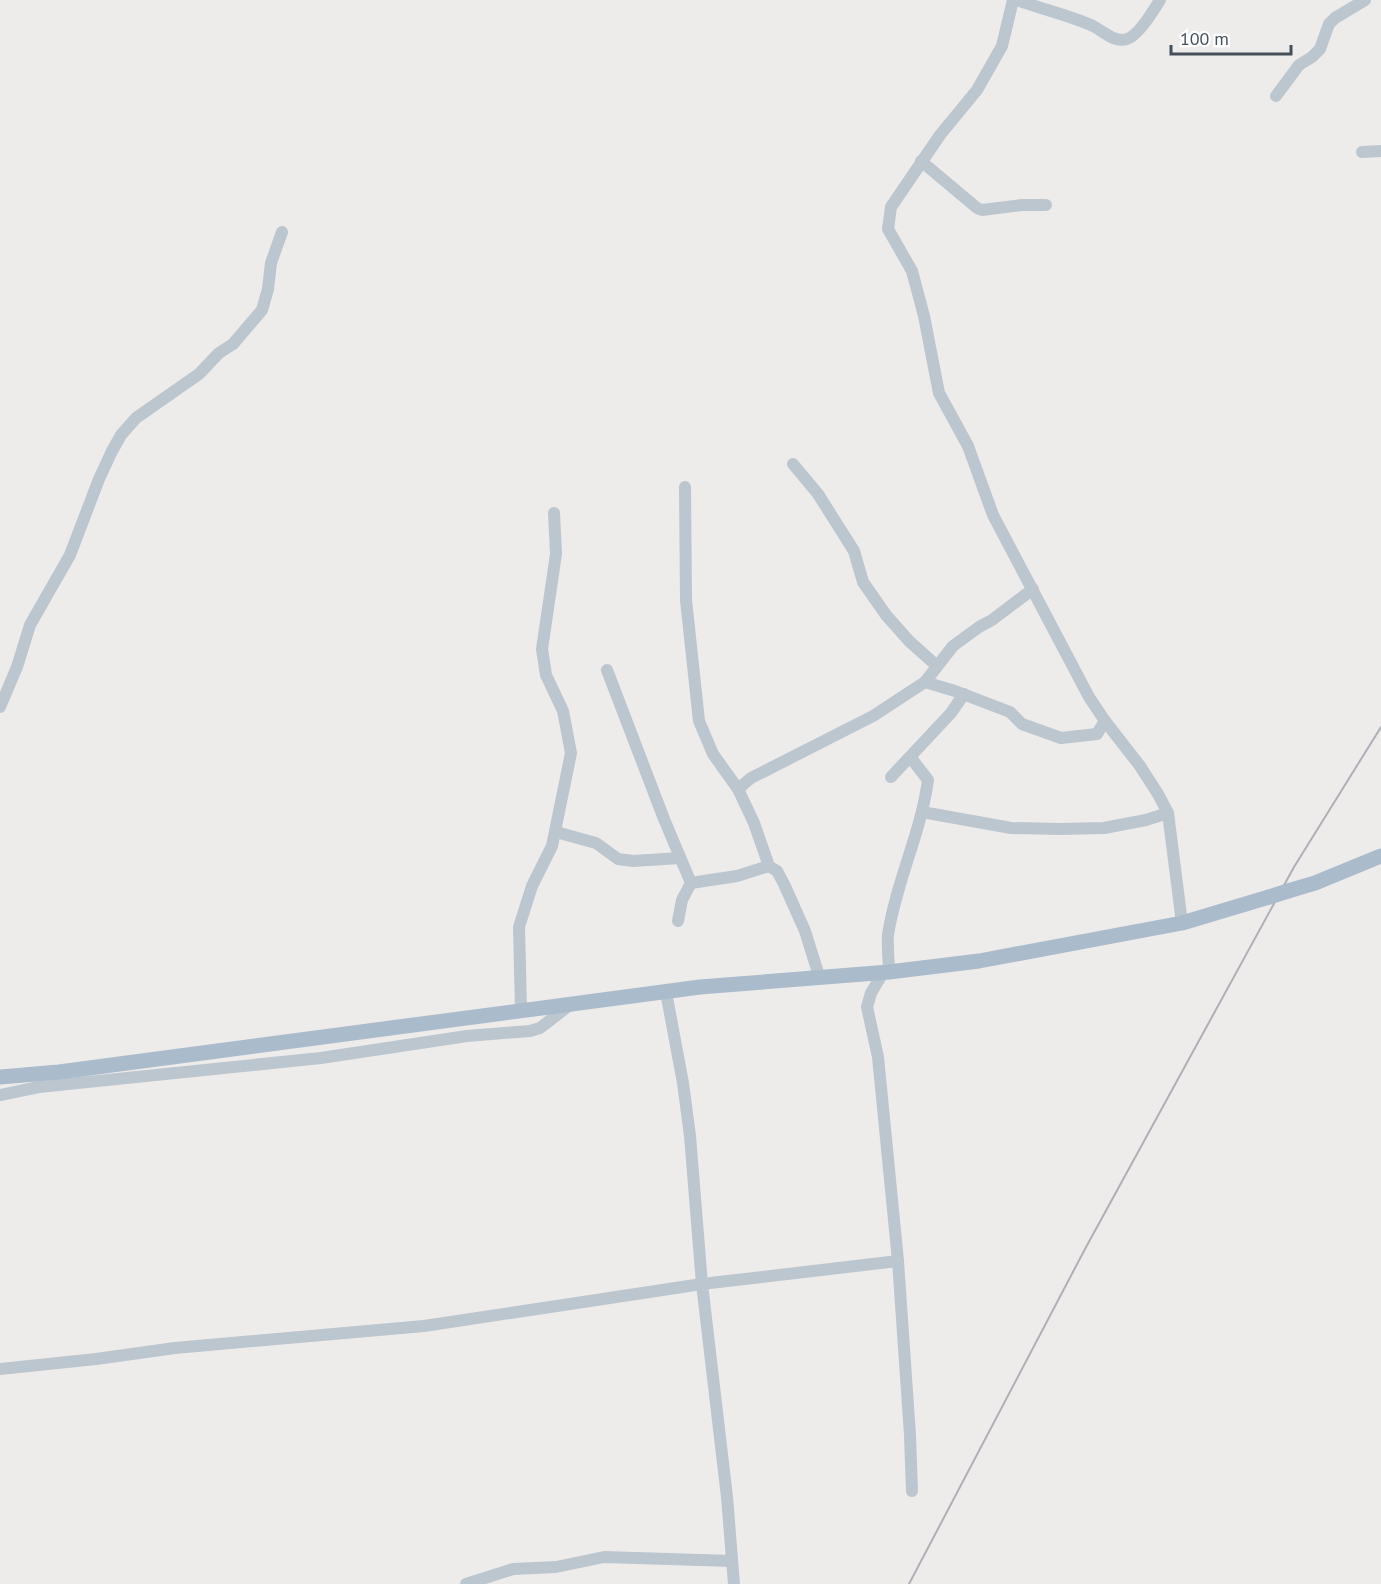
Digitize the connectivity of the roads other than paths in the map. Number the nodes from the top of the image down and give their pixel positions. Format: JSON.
{"nodes":[{"id":1,"x":1015,"y":0,"type":"edge"},
{"id":2,"x":1160,"y":0,"type":"edge"},
{"id":3,"x":1365,"y":0,"type":"edge"},
{"id":4,"x":1276,"y":96,"type":"dead end"},
{"id":5,"x":1381,"y":151,"type":"edge"},
{"id":6,"x":1362,"y":152,"type":"dead end"},
{"id":7,"x":921,"y":161,"type":"junction"},
{"id":8,"x":1046,"y":205,"type":"dead end"},
{"id":9,"x":282,"y":232,"type":"dead end"},
{"id":10,"x":793,"y":464,"type":"dead end"},
{"id":11,"x":686,"y":487,"type":"dead end"},
{"id":12,"x":554,"y":513,"type":"dead end"},
{"id":13,"x":1033,"y":589,"type":"junction"},
{"id":14,"x":937,"y":666,"type":"junction"},
{"id":15,"x":607,"y":670,"type":"dead end"},
{"id":16,"x":925,"y":682,"type":"junction"},
{"id":17,"x":964,"y":694,"type":"junction"},
{"id":18,"x":0,"y":707,"type":"edge"},
{"id":19,"x":1105,"y":722,"type":"junction"},
{"id":20,"x":911,"y":758,"type":"junction"},
{"id":21,"x":891,"y":777,"type":"dead end"},
{"id":22,"x":738,"y":789,"type":"junction"},
{"id":23,"x":922,"y":812,"type":"junction"},
{"id":24,"x":1167,"y":813,"type":"junction"},
{"id":25,"x":556,"y":832,"type":"junction"},
{"id":26,"x":1381,"y":856,"type":"edge"},
{"id":27,"x":680,"y":858,"type":"junction"},
{"id":28,"x":769,"y":866,"type":"junction"},
{"id":29,"x":691,"y":883,"type":"junction"},
{"id":30,"x":678,"y":921,"type":"dead end"},
{"id":31,"x":1182,"y":923,"type":"junction"},
{"id":32,"x":886,"y":973,"type":"junction"},
{"id":33,"x":820,"y":979,"type":"junction"},
{"id":34,"x":666,"y":992,"type":"junction"},
{"id":35,"x":572,"y":1003,"type":"junction"},
{"id":36,"x":521,"y":1010,"type":"junction"},
{"id":37,"x":0,"y":1077,"type":"edge"},
{"id":38,"x":0,"y":1095,"type":"edge"},
{"id":39,"x":898,"y":1261,"type":"junction"},
{"id":40,"x":702,"y":1284,"type":"junction"},
{"id":41,"x":0,"y":1369,"type":"edge"},
{"id":42,"x":912,"y":1491,"type":"dead end"},
{"id":43,"x":732,"y":1561,"type":"junction"},
{"id":44,"x":466,"y":1584,"type":"edge"},
{"id":45,"x":734,"y":1584,"type":"edge"}],
"edges":[{"from":1,"to":2,"type":"street"},
{"from":1,"to":7,"type":"street"},
{"from":3,"to":4,"type":"street"},
{"from":5,"to":6,"type":"street"},
{"from":7,"to":8,"type":"street"},
{"from":7,"to":13,"type":"street"},
{"from":9,"to":18,"type":"street"},
{"from":10,"to":14,"type":"street"},
{"from":11,"to":22,"type":"street"},
{"from":12,"to":25,"type":"street"},
{"from":13,"to":14,"type":"street"},
{"from":13,"to":19,"type":"street"},
{"from":14,"to":16,"type":"street"},
{"from":15,"to":27,"type":"street"},
{"from":16,"to":17,"type":"street"},
{"from":16,"to":22,"type":"street"},
{"from":17,"to":19,"type":"street"},
{"from":17,"to":20,"type":"street"},
{"from":19,"to":24,"type":"street"},
{"from":20,"to":21,"type":"street"},
{"from":20,"to":23,"type":"street"},
{"from":22,"to":28,"type":"street"},
{"from":23,"to":24,"type":"street"},
{"from":23,"to":32,"type":"street"},
{"from":24,"to":31,"type":"street"},
{"from":25,"to":27,"type":"street"},
{"from":25,"to":36,"type":"street"},
{"from":26,"to":31,"type":"main road","bridge":true},
{"from":27,"to":29,"type":"street"},
{"from":28,"to":29,"type":"street"},
{"from":28,"to":33,"type":"street"},
{"from":29,"to":30,"type":"street"},
{"from":31,"to":32,"type":"main road"},
{"from":32,"to":33,"type":"main road"},
{"from":32,"to":39,"type":"street"},
{"from":33,"to":34,"type":"main road"},
{"from":34,"to":35,"type":"main road"},
{"from":34,"to":40,"type":"street"},
{"from":35,"to":36,"type":"main road"},
{"from":35,"to":38,"type":"street"},
{"from":36,"to":37,"type":"main road"},
{"from":39,"to":40,"type":"street"},
{"from":39,"to":42,"type":"street"},
{"from":40,"to":41,"type":"street"},
{"from":40,"to":43,"type":"street"},
{"from":43,"to":44,"type":"street"},
{"from":43,"to":45,"type":"street"}]}
